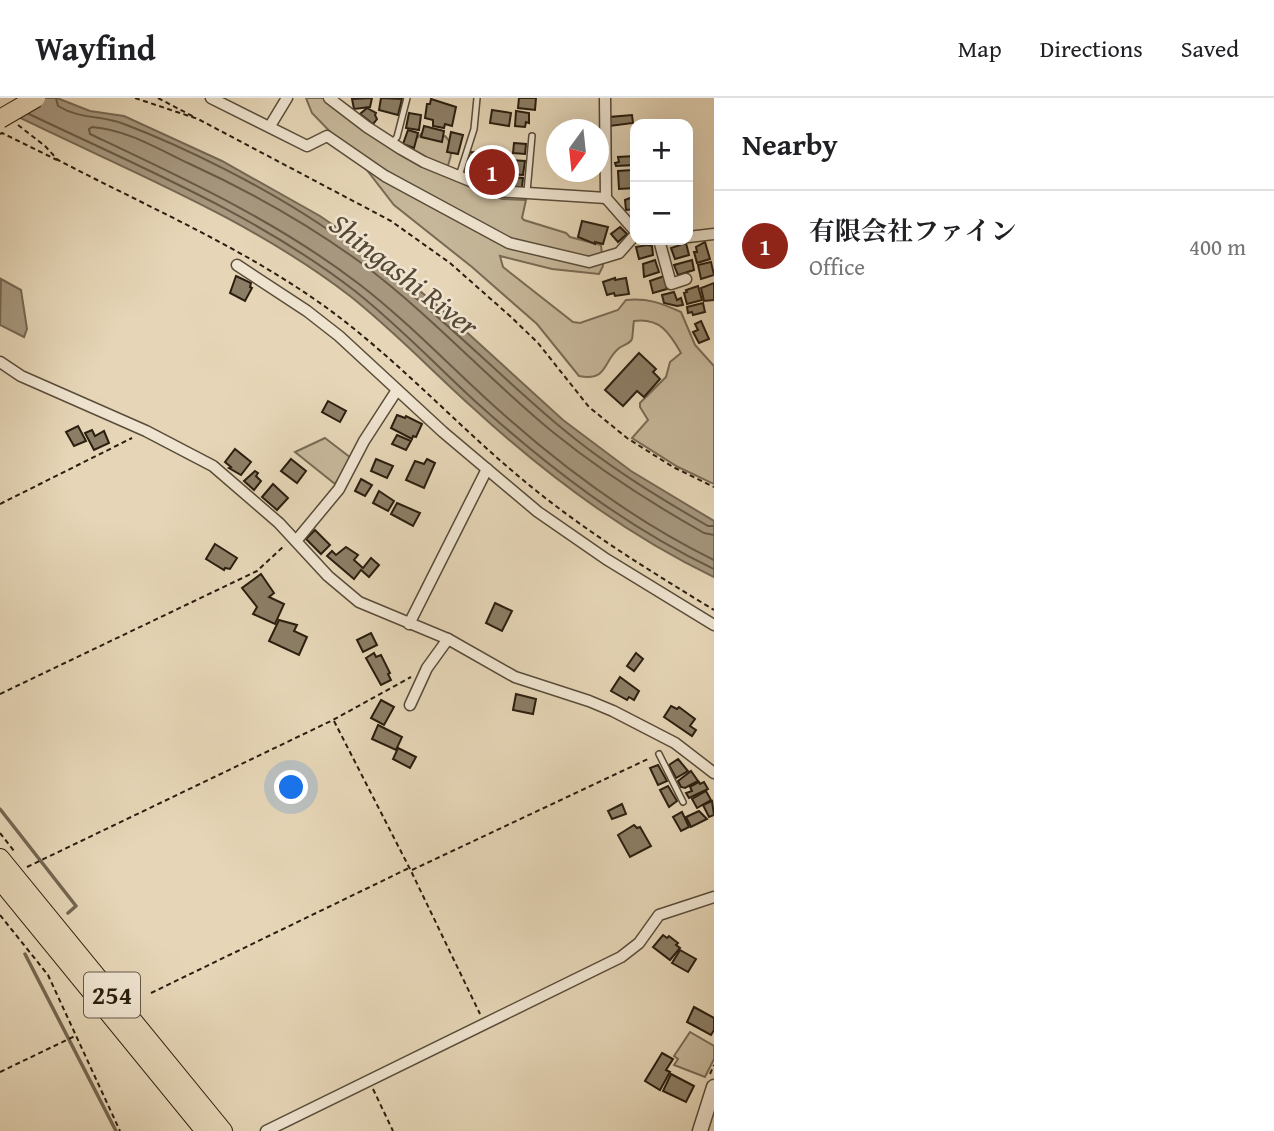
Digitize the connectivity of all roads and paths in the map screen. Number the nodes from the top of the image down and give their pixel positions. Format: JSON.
{"nodes":[{"id":1,"x":8,"y":98,"type":"edge"},
{"id":2,"x":37,"y":98,"type":"edge"},
{"id":3,"x":135,"y":98,"type":"edge"},
{"id":4,"x":158,"y":98,"type":"edge"},
{"id":5,"x":211,"y":98,"type":"edge"},
{"id":6,"x":287,"y":98,"type":"edge"},
{"id":7,"x":329,"y":98,"type":"edge"},
{"id":8,"x":407,"y":98,"type":"edge"},
{"id":9,"x":477,"y":98,"type":"edge"},
{"id":10,"x":605,"y":98,"type":"edge"},
{"id":11,"x":0,"y":103,"type":"edge"},
{"id":12,"x":198,"y":119,"type":"junction"},
{"id":13,"x":1,"y":126,"type":"edge"},
{"id":14,"x":270,"y":126,"type":"junction"},
{"id":15,"x":532,"y":136,"type":"dead end"},
{"id":16,"x":392,"y":143,"type":"junction"},
{"id":17,"x":58,"y":160,"type":"dead end"},
{"id":18,"x":459,"y":176,"type":"junction"},
{"id":19,"x":527,"y":192,"type":"junction"},
{"id":20,"x":606,"y":198,"type":"junction"},
{"id":21,"x":630,"y":227,"type":"edge"},
{"id":22,"x":714,"y":234,"type":"edge"},
{"id":23,"x":693,"y":236,"type":"edge"},
{"id":24,"x":630,"y":239,"type":"edge"},
{"id":25,"x":660,"y":245,"type":"edge"},
{"id":26,"x":237,"y":265,"type":"dead end"},
{"id":27,"x":686,"y":279,"type":"dead end"},
{"id":28,"x":0,"y":362,"type":"edge"},
{"id":29,"x":397,"y":390,"type":"junction"},
{"id":30,"x":146,"y":431,"type":"junction"},
{"id":31,"x":487,"y":469,"type":"junction"},
{"id":32,"x":714,"y":487,"type":"edge"},
{"id":33,"x":0,"y":504,"type":"edge"},
{"id":34,"x":295,"y":539,"type":"junction"},
{"id":35,"x":409,"y":624,"type":"junction"},
{"id":36,"x":714,"y":625,"type":"edge"},
{"id":37,"x":449,"y":639,"type":"junction"},
{"id":38,"x":427,"y":668,"type":"junction"},
{"id":39,"x":0,"y":694,"type":"edge"},
{"id":40,"x":410,"y":705,"type":"dead end"},
{"id":41,"x":333,"y":720,"type":"junction"},
{"id":42,"x":659,"y":754,"type":"joint"},
{"id":43,"x":714,"y":773,"type":"edge"},
{"id":44,"x":683,"y":802,"type":"dead end"},
{"id":45,"x":0,"y":858,"type":"edge"},
{"id":46,"x":31,"y":866,"type":"dead end"},
{"id":47,"x":410,"y":869,"type":"junction"},
{"id":48,"x":3,"y":879,"type":"edge"},
{"id":49,"x":714,"y":897,"type":"edge"},
{"id":50,"x":0,"y":915,"type":"edge"},
{"id":51,"x":151,"y":993,"type":"dead end"},
{"id":52,"x":485,"y":1024,"type":"junction"},
{"id":53,"x":73,"y":1037,"type":"junction"},
{"id":54,"x":0,"y":1072,"type":"edge"},
{"id":55,"x":369,"y":1082,"type":"junction"},
{"id":56,"x":714,"y":1087,"type":"edge"},
{"id":57,"x":120,"y":1131,"type":"edge"},
{"id":58,"x":205,"y":1131,"type":"edge"},
{"id":59,"x":223,"y":1131,"type":"edge"},
{"id":60,"x":266,"y":1131,"type":"edge"},
{"id":61,"x":393,"y":1131,"type":"edge"},
{"id":62,"x":699,"y":1131,"type":"edge"}],
"edges":[{"from":1,"to":11,"type":"highway"},
{"from":2,"to":13,"type":"highway","bridge":true},
{"from":3,"to":12,"type":"path"},
{"from":4,"to":12,"type":"path"},
{"from":5,"to":14,"type":"street"},
{"from":6,"to":14,"type":"street"},
{"from":7,"to":16,"type":"street"},
{"from":8,"to":16,"type":"lane"},
{"from":9,"to":18,"type":"lane"},
{"from":10,"to":20,"type":"street"},
{"from":12,"to":32,"type":"path"},
{"from":13,"to":17,"type":"path"},
{"from":14,"to":24,"type":"street"},
{"from":15,"to":19,"type":"lane"},
{"from":16,"to":18,"type":"street"},
{"from":18,"to":19,"type":"street"},
{"from":19,"to":20,"type":"street"},
{"from":20,"to":21,"type":"street"},
{"from":22,"to":23,"type":"street"},
{"from":25,"to":27,"type":"street"},
{"from":26,"to":29,"type":"street"},
{"from":28,"to":30,"type":"street"},
{"from":29,"to":31,"type":"street"},
{"from":29,"to":34,"type":"street"},
{"from":30,"to":33,"type":"path"},
{"from":30,"to":34,"type":"street"},
{"from":31,"to":35,"type":"street"},
{"from":31,"to":36,"type":"street"},
{"from":34,"to":35,"type":"street"},
{"from":34,"to":39,"type":"path"},
{"from":35,"to":37,"type":"street"},
{"from":37,"to":38,"type":"street"},
{"from":37,"to":43,"type":"street"},
{"from":38,"to":40,"type":"street"},
{"from":38,"to":41,"type":"path"},
{"from":41,"to":46,"type":"path"},
{"from":41,"to":47,"type":"path"},
{"from":42,"to":44,"type":"lane"},
{"from":42,"to":47,"type":"path"},
{"from":45,"to":48,"type":"highway","number":"254"},
{"from":47,"to":51,"type":"path"},
{"from":47,"to":52,"type":"path"},
{"from":48,"to":58,"type":"highway","number":"254"},
{"from":48,"to":59,"type":"highway","number":"254"},
{"from":49,"to":52,"type":"street"},
{"from":50,"to":53,"type":"path"},
{"from":52,"to":55,"type":"street"},
{"from":53,"to":54,"type":"path"},
{"from":53,"to":57,"type":"path"},
{"from":55,"to":60,"type":"street"},
{"from":55,"to":61,"type":"path"},
{"from":56,"to":62,"type":"street"}]}
